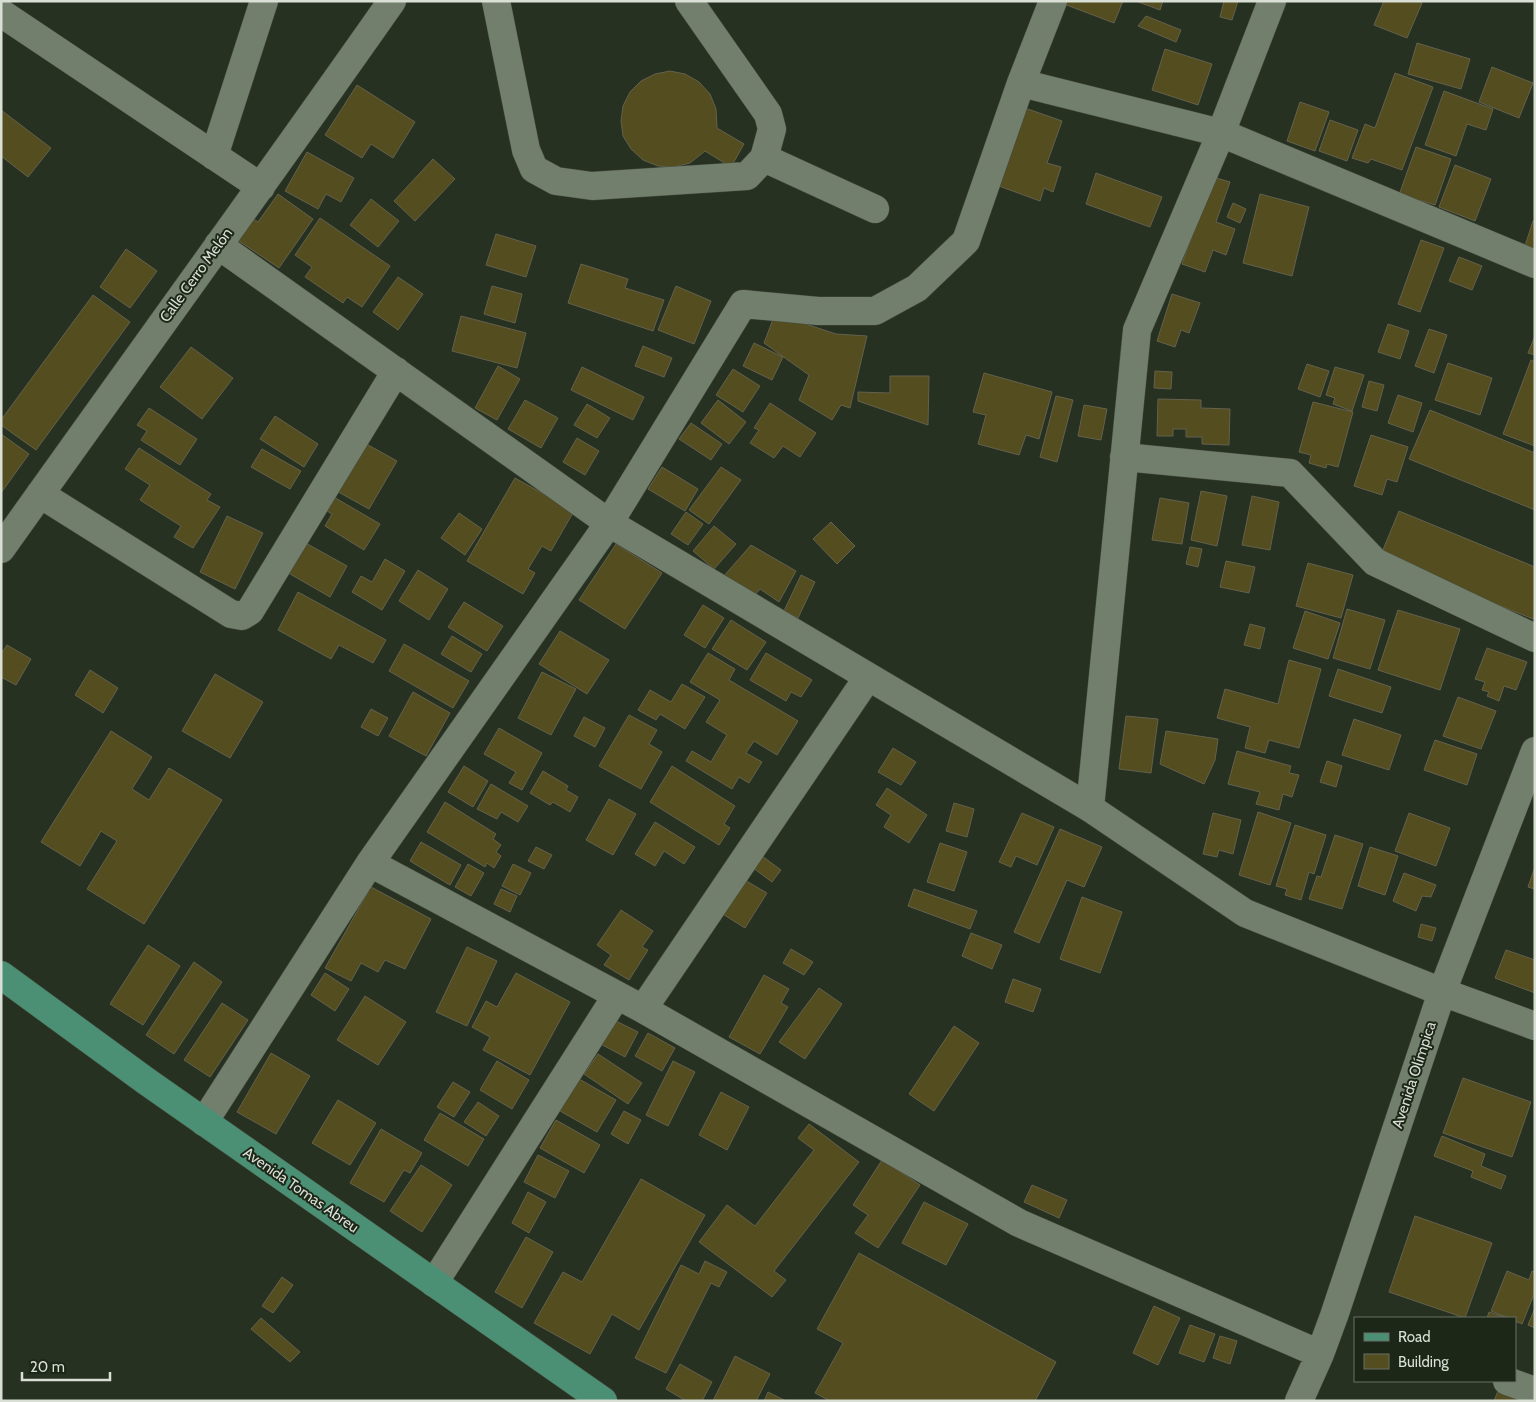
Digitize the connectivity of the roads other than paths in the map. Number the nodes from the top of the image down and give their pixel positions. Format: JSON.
{"nodes":[{"id":1,"x":264,"y":1,"type":"edge"},
{"id":2,"x":392,"y":1,"type":"edge"},
{"id":3,"x":496,"y":1,"type":"edge"},
{"id":4,"x":689,"y":1,"type":"edge"},
{"id":5,"x":1053,"y":1,"type":"edge"},
{"id":6,"x":1272,"y":1,"type":"edge"},
{"id":7,"x":1,"y":13,"type":"edge"},
{"id":8,"x":1021,"y":83,"type":"junction"},
{"id":9,"x":1220,"y":133,"type":"junction"},
{"id":10,"x":214,"y":156,"type":"junction"},
{"id":11,"x":764,"y":158,"type":"junction"},
{"id":12,"x":261,"y":188,"type":"junction"},
{"id":13,"x":875,"y":209,"type":"dead end"},
{"id":14,"x":218,"y":245,"type":"junction"},
{"id":15,"x":1535,"y":264,"type":"edge"},
{"id":16,"x":396,"y":371,"type":"junction"},
{"id":17,"x":1124,"y":457,"type":"junction"},
{"id":18,"x":40,"y":494,"type":"junction"},
{"id":19,"x":609,"y":523,"type":"junction"},
{"id":20,"x":1,"y":549,"type":"edge"},
{"id":21,"x":1535,"y":638,"type":"edge"},
{"id":22,"x":868,"y":677,"type":"junction"},
{"id":23,"x":1535,"y":751,"type":"edge"},
{"id":24,"x":1090,"y":808,"type":"junction"},
{"id":25,"x":370,"y":863,"type":"junction"},
{"id":26,"x":1,"y":975,"type":"edge"},
{"id":27,"x":1442,"y":992,"type":"junction"},
{"id":28,"x":617,"y":995,"type":"junction"},
{"id":29,"x":643,"y":1009,"type":"junction"},
{"id":30,"x":1535,"y":1026,"type":"edge"},
{"id":31,"x":204,"y":1122,"type":"junction"},
{"id":32,"x":434,"y":1283,"type":"junction"},
{"id":33,"x":1344,"y":1320,"type":"edge"},
{"id":34,"x":1320,"y":1354,"type":"junction"},
{"id":35,"x":1510,"y":1382,"type":"edge"},
{"id":36,"x":1535,"y":1391,"type":"edge"},
{"id":37,"x":603,"y":1401,"type":"edge"},
{"id":38,"x":1299,"y":1401,"type":"edge"}],
"edges":[{"from":1,"to":10,"type":"street"},
{"from":2,"to":12,"type":"street","name":"Calle Cerro Melón"},
{"from":3,"to":11,"type":"street"},
{"from":4,"to":11,"type":"street"},
{"from":5,"to":8,"type":"street"},
{"from":6,"to":9,"type":"street"},
{"from":7,"to":10,"type":"street"},
{"from":8,"to":9,"type":"street"},
{"from":8,"to":19,"type":"street"},
{"from":9,"to":15,"type":"street"},
{"from":9,"to":17,"type":"street"},
{"from":10,"to":12,"type":"street"},
{"from":11,"to":13,"type":"street"},
{"from":12,"to":14,"type":"street","name":"Calle Cerro Melón"},
{"from":14,"to":16,"type":"street"},
{"from":14,"to":18,"type":"street","name":"Calle Cerro Melón"},
{"from":16,"to":18,"type":"street"},
{"from":16,"to":19,"type":"street"},
{"from":17,"to":21,"type":"street"},
{"from":17,"to":24,"type":"street"},
{"from":18,"to":20,"type":"street","name":"Calle Cerro Melón"},
{"from":19,"to":22,"type":"street"},
{"from":19,"to":25,"type":"street"},
{"from":22,"to":24,"type":"street"},
{"from":22,"to":29,"type":"street"},
{"from":23,"to":27,"type":"street","name":"Avenida Olímpica"},
{"from":24,"to":27,"type":"street"},
{"from":25,"to":28,"type":"street"},
{"from":25,"to":31,"type":"street"},
{"from":26,"to":31,"type":"main road","name":"Avenida Tomas Abreu"},
{"from":27,"to":30,"type":"street"},
{"from":27,"to":33,"type":"street","name":"Avenida Olímpica"},
{"from":28,"to":29,"type":"street"},
{"from":28,"to":32,"type":"street"},
{"from":29,"to":34,"type":"street"},
{"from":31,"to":32,"type":"main road","name":"Avenida Tomas Abreu"},
{"from":32,"to":37,"type":"main road","name":"Avenida Tomas Abreu"},
{"from":33,"to":34,"type":"street","name":"Avenida Olímpica"},
{"from":34,"to":38,"type":"street","name":"Avenida Olímpica"},
{"from":35,"to":36,"type":"street"}]}
